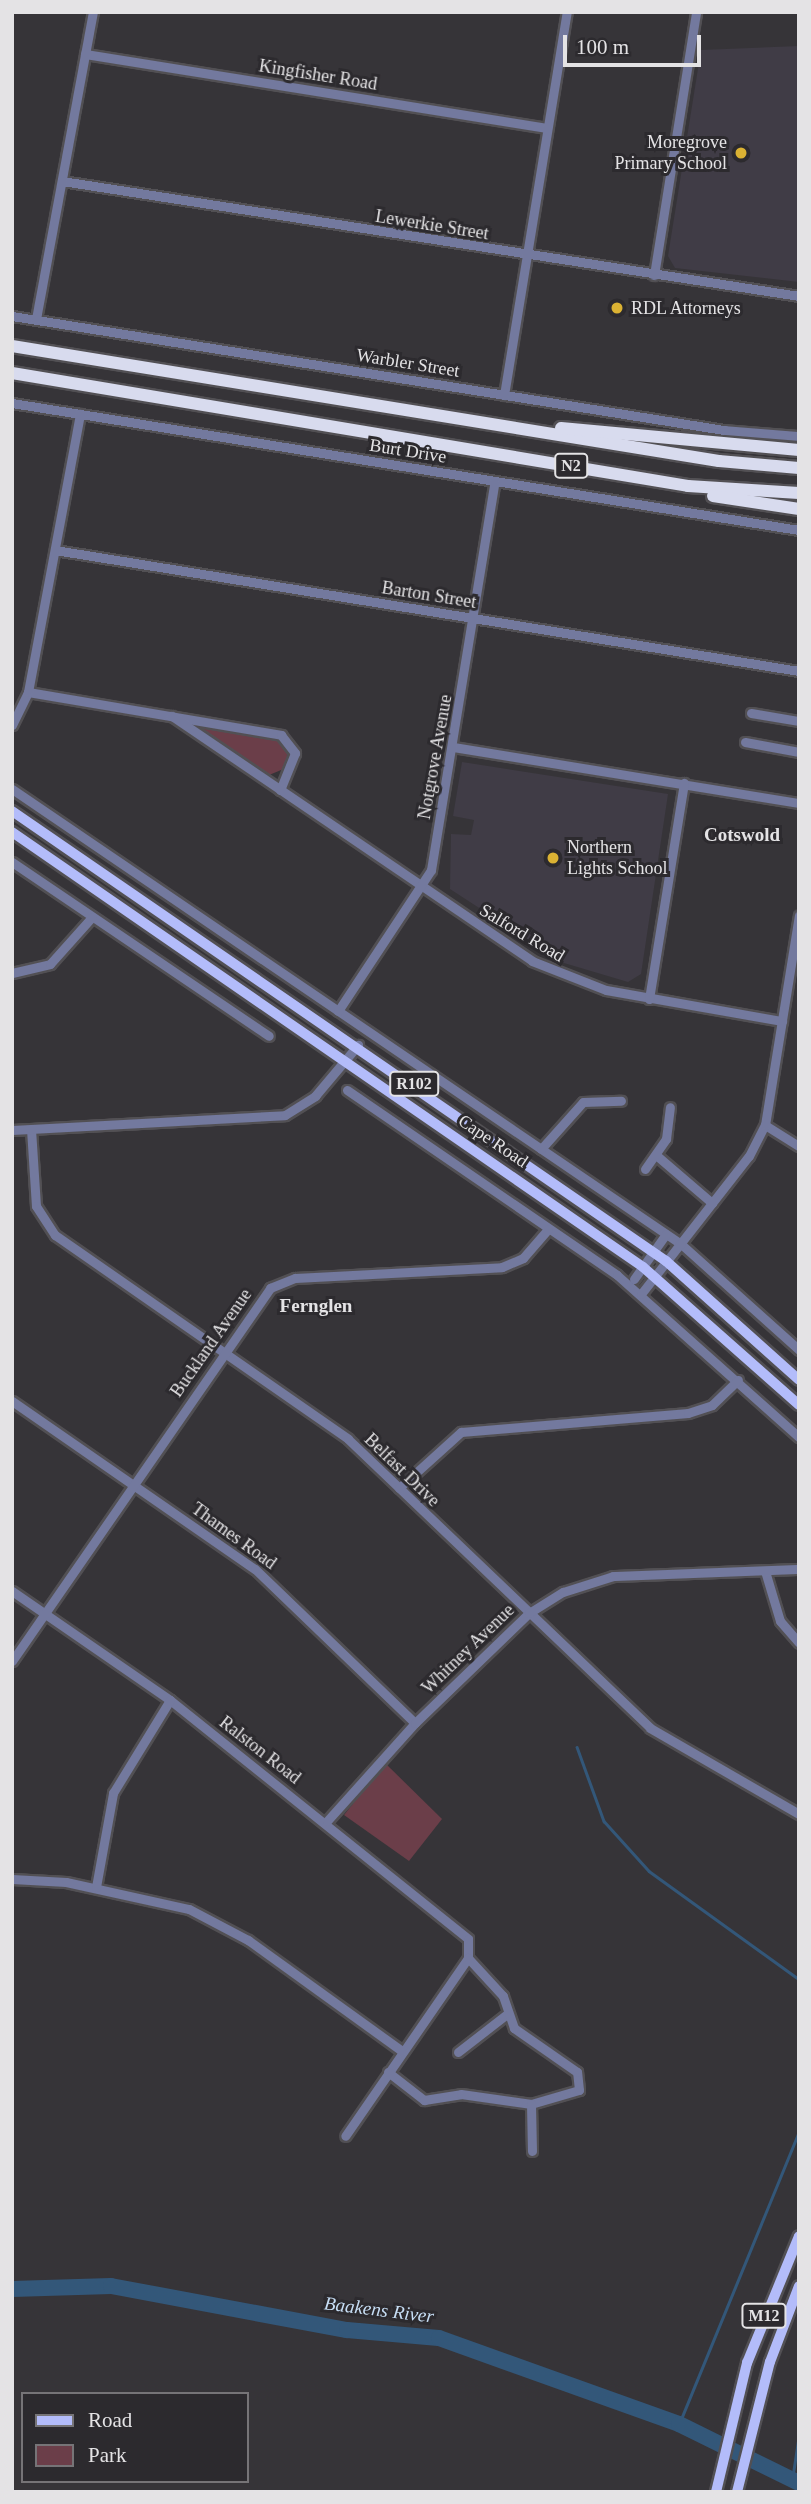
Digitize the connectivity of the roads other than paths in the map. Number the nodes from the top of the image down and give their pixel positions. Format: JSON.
{"nodes":[{"id":1,"x":93,"y":12,"type":"edge"},
{"id":2,"x":567,"y":12,"type":"edge"},
{"id":3,"x":696,"y":12,"type":"edge"},
{"id":4,"x":85,"y":54,"type":"junction"},
{"id":5,"x":547,"y":128,"type":"junction"},
{"id":6,"x":62,"y":181,"type":"junction"},
{"id":7,"x":527,"y":257,"type":"junction"},
{"id":8,"x":654,"y":275,"type":"junction"},
{"id":9,"x":799,"y":296,"type":"edge"},
{"id":10,"x":12,"y":316,"type":"edge"},
{"id":11,"x":36,"y":319,"type":"junction"},
{"id":12,"x":12,"y":346,"type":"edge"},
{"id":13,"x":12,"y":373,"type":"edge"},
{"id":14,"x":504,"y":395,"type":"junction"},
{"id":15,"x":12,"y":403,"type":"edge"},
{"id":16,"x":80,"y":414,"type":"junction"},
{"id":17,"x":453,"y":418,"type":"junction"},
{"id":18,"x":799,"y":436,"type":"edge"},
{"id":19,"x":799,"y":450,"type":"edge"},
{"id":20,"x":799,"y":468,"type":"edge"},
{"id":21,"x":495,"y":481,"type":"junction"},
{"id":22,"x":688,"y":486,"type":"junction"},
{"id":23,"x":799,"y":493,"type":"edge"},
{"id":24,"x":799,"y":509,"type":"edge"},
{"id":25,"x":799,"y":530,"type":"edge"},
{"id":26,"x":55,"y":550,"type":"junction"},
{"id":27,"x":473,"y":618,"type":"junction"},
{"id":28,"x":799,"y":671,"type":"edge"},
{"id":29,"x":28,"y":692,"type":"junction"},
{"id":30,"x":751,"y":713,"type":"dead end"},
{"id":31,"x":172,"y":716,"type":"junction"},
{"id":32,"x":799,"y":721,"type":"edge"},
{"id":33,"x":12,"y":725,"type":"edge"},
{"id":34,"x":746,"y":741,"type":"dead end"},
{"id":35,"x":453,"y":747,"type":"junction"},
{"id":36,"x":799,"y":752,"type":"edge"},
{"id":37,"x":684,"y":783,"type":"junction"},
{"id":38,"x":12,"y":789,"type":"edge"},
{"id":39,"x":281,"y":790,"type":"junction"},
{"id":40,"x":799,"y":803,"type":"edge"},
{"id":41,"x":12,"y":811,"type":"edge"},
{"id":42,"x":12,"y":832,"type":"edge"},
{"id":43,"x":12,"y":862,"type":"edge"},
{"id":44,"x":423,"y":888,"type":"junction"},
{"id":45,"x":799,"y":916,"type":"edge"},
{"id":46,"x":92,"y":917,"type":"junction"},
{"id":47,"x":12,"y":973,"type":"edge"},
{"id":48,"x":649,"y":999,"type":"junction"},
{"id":49,"x":338,"y":1011,"type":"junction"},
{"id":50,"x":782,"y":1021,"type":"junction"},
{"id":51,"x":269,"y":1036,"type":"dead end"},
{"id":52,"x":358,"y":1044,"type":"junction"},
{"id":53,"x":344,"y":1061,"type":"junction"},
{"id":54,"x":346,"y":1090,"type":"dead end"},
{"id":55,"x":621,"y":1101,"type":"dead end"},
{"id":56,"x":670,"y":1107,"type":"dead end"},
{"id":57,"x":765,"y":1125,"type":"junction"},
{"id":58,"x":31,"y":1129,"type":"junction"},
{"id":59,"x":12,"y":1130,"type":"edge"},
{"id":60,"x":799,"y":1146,"type":"edge"},
{"id":61,"x":541,"y":1149,"type":"junction"},
{"id":62,"x":656,"y":1155,"type":"junction"},
{"id":63,"x":645,"y":1169,"type":"dead end"},
{"id":64,"x":712,"y":1203,"type":"junction"},
{"id":65,"x":548,"y":1229,"type":"junction"},
{"id":66,"x":666,"y":1234,"type":"junction"},
{"id":67,"x":681,"y":1244,"type":"junction"},
{"id":68,"x":653,"y":1252,"type":"junction"},
{"id":69,"x":666,"y":1261,"type":"junction"},
{"id":70,"x":643,"y":1267,"type":"junction"},
{"id":71,"x":654,"y":1276,"type":"junction"},
{"id":72,"x":634,"y":1279,"type":"dead end"},
{"id":73,"x":640,"y":1294,"type":"junction"},
{"id":74,"x":799,"y":1350,"type":"edge"},
{"id":75,"x":223,"y":1352,"type":"junction"},
{"id":76,"x":738,"y":1380,"type":"junction"},
{"id":77,"x":799,"y":1380,"type":"edge"},
{"id":78,"x":12,"y":1401,"type":"edge"},
{"id":79,"x":799,"y":1405,"type":"edge"},
{"id":80,"x":799,"y":1437,"type":"edge"},
{"id":81,"x":132,"y":1483,"type":"junction"},
{"id":82,"x":399,"y":1488,"type":"junction"},
{"id":83,"x":799,"y":1569,"type":"edge"},
{"id":84,"x":765,"y":1570,"type":"junction"},
{"id":85,"x":12,"y":1591,"type":"edge"},
{"id":86,"x":529,"y":1613,"type":"junction"},
{"id":87,"x":45,"y":1614,"type":"junction"},
{"id":88,"x":799,"y":1643,"type":"edge"},
{"id":89,"x":12,"y":1661,"type":"edge"},
{"id":90,"x":170,"y":1700,"type":"junction"},
{"id":91,"x":415,"y":1723,"type":"junction"},
{"id":92,"x":799,"y":1814,"type":"edge"},
{"id":93,"x":327,"y":1821,"type":"junction"},
{"id":94,"x":12,"y":1879,"type":"edge"},
{"id":95,"x":96,"y":1887,"type":"junction"},
{"id":96,"x":469,"y":1954,"type":"junction"},
{"id":97,"x":506,"y":2014,"type":"junction"},
{"id":98,"x":402,"y":2051,"type":"junction"},
{"id":99,"x":458,"y":2052,"type":"dead end"},
{"id":100,"x":388,"y":2072,"type":"junction"},
{"id":101,"x":531,"y":2105,"type":"junction"},
{"id":102,"x":345,"y":2136,"type":"dead end"},
{"id":103,"x":532,"y":2151,"type":"dead end"},
{"id":104,"x":799,"y":2236,"type":"edge"},
{"id":105,"x":799,"y":2286,"type":"edge"},
{"id":106,"x":716,"y":2492,"type":"edge"},
{"id":107,"x":737,"y":2492,"type":"edge"}],
"edges":[{"from":1,"to":4,"type":"street"},
{"from":2,"to":5,"type":"street"},
{"from":3,"to":8,"type":"street"},
{"from":4,"to":5,"type":"street","name":"Kingfisher Road"},
{"from":4,"to":6,"type":"street"},
{"from":5,"to":7,"type":"street"},
{"from":6,"to":7,"type":"street","name":"Lewerkie Street"},
{"from":6,"to":11,"type":"street"},
{"from":7,"to":8,"type":"street","name":"Lewerkie Street"},
{"from":7,"to":14,"type":"street"},
{"from":8,"to":9,"type":"street","name":"Lewerkie Street"},
{"from":10,"to":11,"type":"street","name":"Warbler Street"},
{"from":11,"to":14,"type":"street","name":"Warbler Street"},
{"from":12,"to":17,"type":"highway","number":"N2"},
{"from":13,"to":22,"type":"highway","number":"N2"},
{"from":14,"to":18,"type":"street","name":"Warbler Street"},
{"from":15,"to":16,"type":"street","name":"Burt Drive"},
{"from":16,"to":21,"type":"street","name":"Burt Drive"},
{"from":16,"to":26,"type":"street"},
{"from":17,"to":19,"type":"highway"},
{"from":17,"to":20,"type":"highway","number":"N2"},
{"from":21,"to":25,"type":"street","name":"Burt Drive"},
{"from":21,"to":27,"type":"street","name":"Notgrove Avenue"},
{"from":22,"to":23,"type":"highway","number":"N2"},
{"from":22,"to":24,"type":"highway"},
{"from":26,"to":27,"type":"street","name":"Barton Street"},
{"from":26,"to":29,"type":"street"},
{"from":27,"to":28,"type":"street","name":"Barton Street"},
{"from":27,"to":35,"type":"street","name":"Notgrove Avenue"},
{"from":29,"to":31,"type":"street","name":"Salford Road"},
{"from":29,"to":33,"type":"street"},
{"from":30,"to":32,"type":"street"},
{"from":31,"to":39,"type":"street","name":"Salford Road"},
{"from":31,"to":39,"type":"street","name":"Salford Road"},
{"from":34,"to":36,"type":"street"},
{"from":35,"to":37,"type":"street"},
{"from":35,"to":44,"type":"street","name":"Notgrove Avenue"},
{"from":37,"to":40,"type":"street"},
{"from":37,"to":48,"type":"street"},
{"from":38,"to":49,"type":"street","name":"Cape Road"},
{"from":39,"to":44,"type":"street","name":"Salford Road"},
{"from":41,"to":52,"type":"main road","name":"Cape Road","number":"R102"},
{"from":42,"to":53,"type":"main road","name":"Cape Road","number":"R102"},
{"from":43,"to":46,"type":"street"},
{"from":44,"to":48,"type":"street","name":"Salford Road"},
{"from":44,"to":49,"type":"street","name":"Notgrove Avenue"},
{"from":45,"to":50,"type":"street"},
{"from":46,"to":47,"type":"street"},
{"from":46,"to":51,"type":"street"},
{"from":48,"to":50,"type":"street","name":"Salford Road"},
{"from":49,"to":61,"type":"street","name":"Cape Road"},
{"from":50,"to":57,"type":"street"},
{"from":52,"to":53,"type":"street"},
{"from":52,"to":68,"type":"main road","name":"Cape Road","number":"R102"},
{"from":53,"to":58,"type":"street"},
{"from":53,"to":70,"type":"main road","name":"Cape Road","number":"R102"},
{"from":54,"to":65,"type":"street"},
{"from":55,"to":61,"type":"street"},
{"from":56,"to":62,"type":"street"},
{"from":57,"to":60,"type":"street"},
{"from":57,"to":64,"type":"street"},
{"from":58,"to":59,"type":"street"},
{"from":58,"to":75,"type":"street","name":"Belfast Drive"},
{"from":61,"to":66,"type":"street","name":"Cape Road"},
{"from":62,"to":63,"type":"street"},
{"from":62,"to":64,"type":"street"},
{"from":64,"to":67,"type":"street"},
{"from":65,"to":73,"type":"street"},
{"from":65,"to":75,"type":"street","name":"Buckland Avenue"},
{"from":66,"to":67,"type":"street","name":"Cape Road"},
{"from":66,"to":68,"type":"street"},
{"from":67,"to":69,"type":"street"},
{"from":67,"to":74,"type":"street","name":"Cape Road"},
{"from":68,"to":69,"type":"main road","name":"Cape Road","number":"R102"},
{"from":68,"to":70,"type":"street"},
{"from":69,"to":71,"type":"street"},
{"from":69,"to":77,"type":"main road","name":"Cape Road","number":"R102"},
{"from":70,"to":71,"type":"main road","name":"Cape Road","number":"R102"},
{"from":70,"to":72,"type":"street"},
{"from":71,"to":73,"type":"street"},
{"from":71,"to":79,"type":"main road","name":"Cape Road","number":"R102"},
{"from":73,"to":76,"type":"street"},
{"from":75,"to":81,"type":"street","name":"Buckland Avenue"},
{"from":75,"to":82,"type":"street","name":"Belfast Drive"},
{"from":76,"to":80,"type":"street"},
{"from":76,"to":82,"type":"street"},
{"from":78,"to":81,"type":"street","name":"Thames Road"},
{"from":81,"to":87,"type":"street","name":"Buckland Avenue"},
{"from":81,"to":91,"type":"street","name":"Thames Road"},
{"from":82,"to":86,"type":"street","name":"Belfast Drive"},
{"from":83,"to":84,"type":"street","name":"Whitney Avenue"},
{"from":84,"to":86,"type":"street","name":"Whitney Avenue"},
{"from":84,"to":88,"type":"street"},
{"from":85,"to":87,"type":"street","name":"Ralston Road"},
{"from":86,"to":91,"type":"street","name":"Whitney Avenue"},
{"from":86,"to":92,"type":"street","name":"Belfast Drive"},
{"from":87,"to":89,"type":"street","name":"Buckland Avenue"},
{"from":87,"to":90,"type":"street","name":"Ralston Road"},
{"from":90,"to":93,"type":"street","name":"Ralston Road"},
{"from":90,"to":95,"type":"street"},
{"from":91,"to":93,"type":"street","name":"Whitney Avenue"},
{"from":93,"to":96,"type":"street","name":"Ralston Road"},
{"from":94,"to":95,"type":"street"},
{"from":95,"to":98,"type":"street"},
{"from":96,"to":97,"type":"street","name":"Ralston Road"},
{"from":96,"to":98,"type":"street"},
{"from":97,"to":99,"type":"street"},
{"from":97,"to":101,"type":"street","name":"Ralston Road"},
{"from":98,"to":100,"type":"street"},
{"from":100,"to":101,"type":"street"},
{"from":100,"to":102,"type":"street"},
{"from":101,"to":103,"type":"street"},
{"from":104,"to":106,"type":"main road","number":"M12"},
{"from":105,"to":107,"type":"main road","number":"M12"}]}
